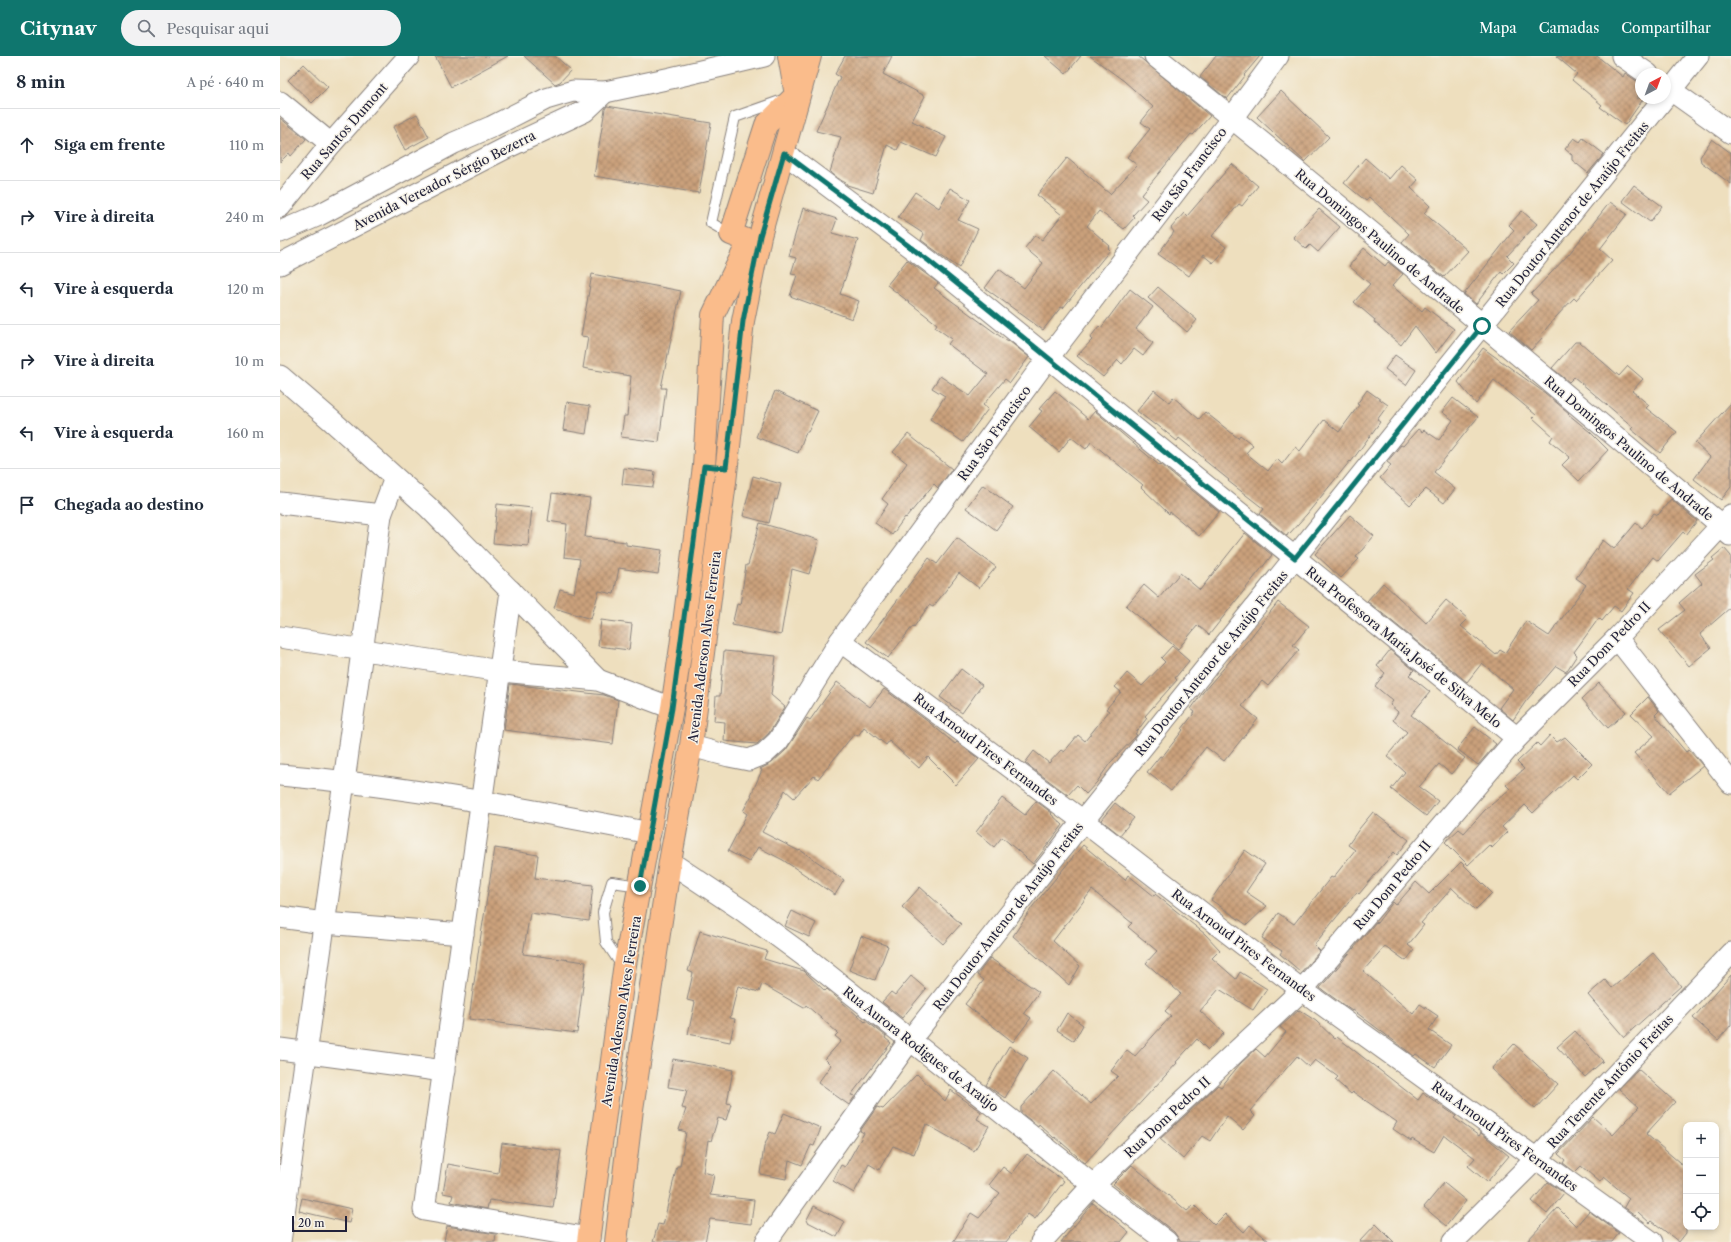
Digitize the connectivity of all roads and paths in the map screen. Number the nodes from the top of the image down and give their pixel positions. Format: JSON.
{"nodes":[{"id":1,"x":409,"y":56,"type":"edge"},
{"id":2,"x":764,"y":56,"type":"edge"},
{"id":3,"x":789,"y":56,"type":"edge"},
{"id":4,"x":810,"y":56,"type":"edge"},
{"id":5,"x":1155,"y":56,"type":"edge"},
{"id":6,"x":1278,"y":56,"type":"edge"},
{"id":7,"x":1622,"y":56,"type":"edge"},
{"id":8,"x":1698,"y":56,"type":"edge"},
{"id":9,"x":1639,"y":68,"type":"edge"},
{"id":10,"x":1671,"y":85,"type":"edge"},
{"id":11,"x":1671,"y":90,"type":"edge"},
{"id":12,"x":605,"y":92,"type":"junction"},
{"id":13,"x":796,"y":95,"type":"junction"},
{"id":14,"x":280,"y":102,"type":"edge"},
{"id":15,"x":1655,"y":104,"type":"edge"},
{"id":16,"x":1232,"y":118,"type":"junction"},
{"id":17,"x":1731,"y":133,"type":"edge"},
{"id":18,"x":331,"y":144,"type":"junction"},
{"id":19,"x":784,"y":153,"type":"junction"},
{"id":20,"x":280,"y":207,"type":"edge"},
{"id":21,"x":280,"y":232,"type":"edge"},
{"id":22,"x":749,"y":241,"type":"junction"},
{"id":23,"x":280,"y":264,"type":"edge"},
{"id":24,"x":1482,"y":326,"type":"junction"},
{"id":25,"x":1048,"y":358,"type":"junction"},
{"id":26,"x":280,"y":376,"type":"edge"},
{"id":27,"x":704,"y":466,"type":"junction"},
{"id":28,"x":726,"y":468,"type":"junction"},
{"id":29,"x":395,"y":478,"type":"junction"},
{"id":30,"x":280,"y":503,"type":"edge"},
{"id":31,"x":381,"y":515,"type":"junction"},
{"id":32,"x":1728,"y":526,"type":"edge"},
{"id":33,"x":1295,"y":558,"type":"junction"},
{"id":34,"x":511,"y":591,"type":"junction"},
{"id":35,"x":280,"y":637,"type":"edge"},
{"id":36,"x":1617,"y":638,"type":"junction"},
{"id":37,"x":840,"y":641,"type":"junction"},
{"id":38,"x":362,"y":649,"type":"junction"},
{"id":39,"x":500,"y":671,"type":"junction"},
{"id":40,"x":598,"y":680,"type":"junction"},
{"id":41,"x":672,"y":708,"type":"junction"},
{"id":42,"x":1517,"y":738,"type":"junction"},
{"id":43,"x":691,"y":746,"type":"junction"},
{"id":44,"x":280,"y":775,"type":"edge"},
{"id":45,"x":344,"y":780,"type":"junction"},
{"id":46,"x":1731,"y":783,"type":"edge"},
{"id":47,"x":482,"y":801,"type":"junction"},
{"id":48,"x":1083,"y":821,"type":"junction"},
{"id":49,"x":650,"y":833,"type":"junction"},
{"id":50,"x":670,"y":862,"type":"junction"},
{"id":51,"x":640,"y":886,"type":"junction"},
{"id":52,"x":280,"y":917,"type":"edge"},
{"id":53,"x":324,"y":924,"type":"junction"},
{"id":54,"x":463,"y":934,"type":"junction"},
{"id":55,"x":1731,"y":953,"type":"edge"},
{"id":56,"x":624,"y":970,"type":"junction"},
{"id":57,"x":1302,"y":990,"type":"junction"},
{"id":58,"x":910,"y":1040,"type":"junction"},
{"id":59,"x":280,"y":1049,"type":"edge"},
{"id":60,"x":306,"y":1051,"type":"junction"},
{"id":61,"x":444,"y":1071,"type":"junction"},
{"id":62,"x":1536,"y":1159,"type":"junction"},
{"id":63,"x":1093,"y":1185,"type":"junction"},
{"id":64,"x":283,"y":1193,"type":"edge"},
{"id":65,"x":588,"y":1240,"type":"edge"},
{"id":66,"x":280,"y":1242,"type":"edge"},
{"id":67,"x":616,"y":1242,"type":"edge"},
{"id":68,"x":766,"y":1242,"type":"edge"},
{"id":69,"x":1041,"y":1242,"type":"edge"},
{"id":70,"x":1167,"y":1242,"type":"edge"},
{"id":71,"x":1453,"y":1242,"type":"edge"},
{"id":72,"x":1652,"y":1242,"type":"edge"}],
"edges":[{"from":1,"to":18,"type":"street","name":"Rua Santos Dumont"},
{"from":2,"to":12,"type":"street","name":"Avenida Vereador Sérgio Bezerra"},
{"from":3,"to":13,"type":"main road"},
{"from":4,"to":19,"type":"main road","name":"Avenida Aderson Alves Ferreira"},
{"from":5,"to":16,"type":"street","name":"Rua Domingos Paulino de Andrade"},
{"from":6,"to":16,"type":"street","name":"Rua São Francisco"},
{"from":7,"to":9,"type":"street"},
{"from":8,"to":10,"type":"street","name":"Rua Doutor Antenor de Araújo Freitas"},
{"from":11,"to":17,"type":"street"},
{"from":12,"to":21,"type":"street","name":"Avenida Vereador Sérgio Bezerra"},
{"from":12,"to":23,"type":"street","name":"Avenida Vereador Sérgio Bezerra"},
{"from":13,"to":22,"type":"main road"},
{"from":13,"to":22,"type":"lane"},
{"from":14,"to":18,"type":"street"},
{"from":15,"to":24,"type":"street","name":"Rua Doutor Antenor de Araújo Freitas"},
{"from":16,"to":24,"type":"street","name":"Rua Domingos Paulino de Andrade"},
{"from":16,"to":25,"type":"street","name":"Rua São Francisco"},
{"from":18,"to":20,"type":"street","name":"Rua Santos Dumont"},
{"from":19,"to":25,"type":"street","name":"Rua Professora Maria José de Silva Melo"},
{"from":19,"to":28,"type":"main road","name":"Avenida Aderson Alves Ferreira"},
{"from":22,"to":27,"type":"main road","name":"Avenida Aderson Alves Ferreira"},
{"from":24,"to":32,"type":"street","name":"Rua Domingos Paulino de Andrade"},
{"from":24,"to":33,"type":"street","name":"Rua Doutor Antenor de Araújo Freitas"},
{"from":25,"to":33,"type":"street","name":"Rua Professora Maria José de Silva Melo"},
{"from":25,"to":37,"type":"street","name":"Rua São Francisco"},
{"from":26,"to":29,"type":"street"},
{"from":27,"to":28,"type":"street"},
{"from":27,"to":41,"type":"main road","name":"Avenida Aderson Alves Ferreira"},
{"from":28,"to":43,"type":"main road","name":"Avenida Aderson Alves Ferreira"},
{"from":29,"to":31,"type":"street"},
{"from":29,"to":34,"type":"street"},
{"from":30,"to":31,"type":"street"},
{"from":31,"to":38,"type":"street"},
{"from":32,"to":36,"type":"street","name":"Rua Dom Pedro II"},
{"from":33,"to":42,"type":"street","name":"Rua Professora Maria José de Silva Melo"},
{"from":33,"to":48,"type":"street","name":"Rua Doutor Antenor de Araújo Freitas"},
{"from":34,"to":39,"type":"street"},
{"from":34,"to":40,"type":"street"},
{"from":35,"to":38,"type":"street"},
{"from":36,"to":42,"type":"street","name":"Rua Dom Pedro II"},
{"from":36,"to":46,"type":"street"},
{"from":37,"to":43,"type":"street","name":"Rua São Francisco"},
{"from":37,"to":48,"type":"street","name":"Rua Arnoud Pires Fernandes"},
{"from":38,"to":39,"type":"street"},
{"from":38,"to":45,"type":"street"},
{"from":39,"to":40,"type":"street"},
{"from":39,"to":47,"type":"street"},
{"from":40,"to":41,"type":"street"},
{"from":41,"to":49,"type":"main road","name":"Avenida Aderson Alves Ferreira"},
{"from":42,"to":57,"type":"street","name":"Rua Dom Pedro II"},
{"from":43,"to":50,"type":"main road","name":"Avenida Aderson Alves Ferreira"},
{"from":44,"to":45,"type":"street"},
{"from":45,"to":47,"type":"street"},
{"from":45,"to":53,"type":"street"},
{"from":47,"to":49,"type":"street"},
{"from":47,"to":54,"type":"street"},
{"from":48,"to":57,"type":"street","name":"Rua Arnoud Pires Fernandes"},
{"from":48,"to":58,"type":"street","name":"Rua Doutor Antenor de Araújo Freitas"},
{"from":49,"to":51,"type":"main road","name":"Avenida Aderson Alves Ferreira"},
{"from":50,"to":58,"type":"street","name":"Rua Aurora Rodigues de Araújo"},
{"from":50,"to":67,"type":"main road","name":"Avenida Aderson Alves Ferreira"},
{"from":51,"to":56,"type":"main road","name":"Avenida Aderson Alves Ferreira"},
{"from":51,"to":56,"type":"lane"},
{"from":52,"to":53,"type":"street"},
{"from":53,"to":54,"type":"street"},
{"from":53,"to":60,"type":"street"},
{"from":54,"to":61,"type":"street"},
{"from":55,"to":62,"type":"street","name":"Rua Tenente Antônio Freitas"},
{"from":56,"to":65,"type":"main road","name":"Avenida Aderson Alves Ferreira"},
{"from":57,"to":62,"type":"street","name":"Rua Arnoud Pires Fernandes"},
{"from":57,"to":63,"type":"street","name":"Rua Dom Pedro II"},
{"from":58,"to":63,"type":"street","name":"Rua Aurora Rodigues de Araújo"},
{"from":58,"to":68,"type":"street","name":"Rua Doutor Antenor de Araújo Freitas"},
{"from":59,"to":60,"type":"street"},
{"from":60,"to":61,"type":"street"},
{"from":60,"to":64,"type":"street"},
{"from":61,"to":65,"type":"street"},
{"from":62,"to":71,"type":"street","name":"Rua Tenente Antônio Freitas"},
{"from":62,"to":72,"type":"street","name":"Rua Arnoud Pires Fernandes"},
{"from":63,"to":69,"type":"street","name":"Rua Dom Pedro II"},
{"from":63,"to":70,"type":"street","name":"Rua Aurora Rodigues de Araújo"},
{"from":64,"to":66,"type":"street"}]}
